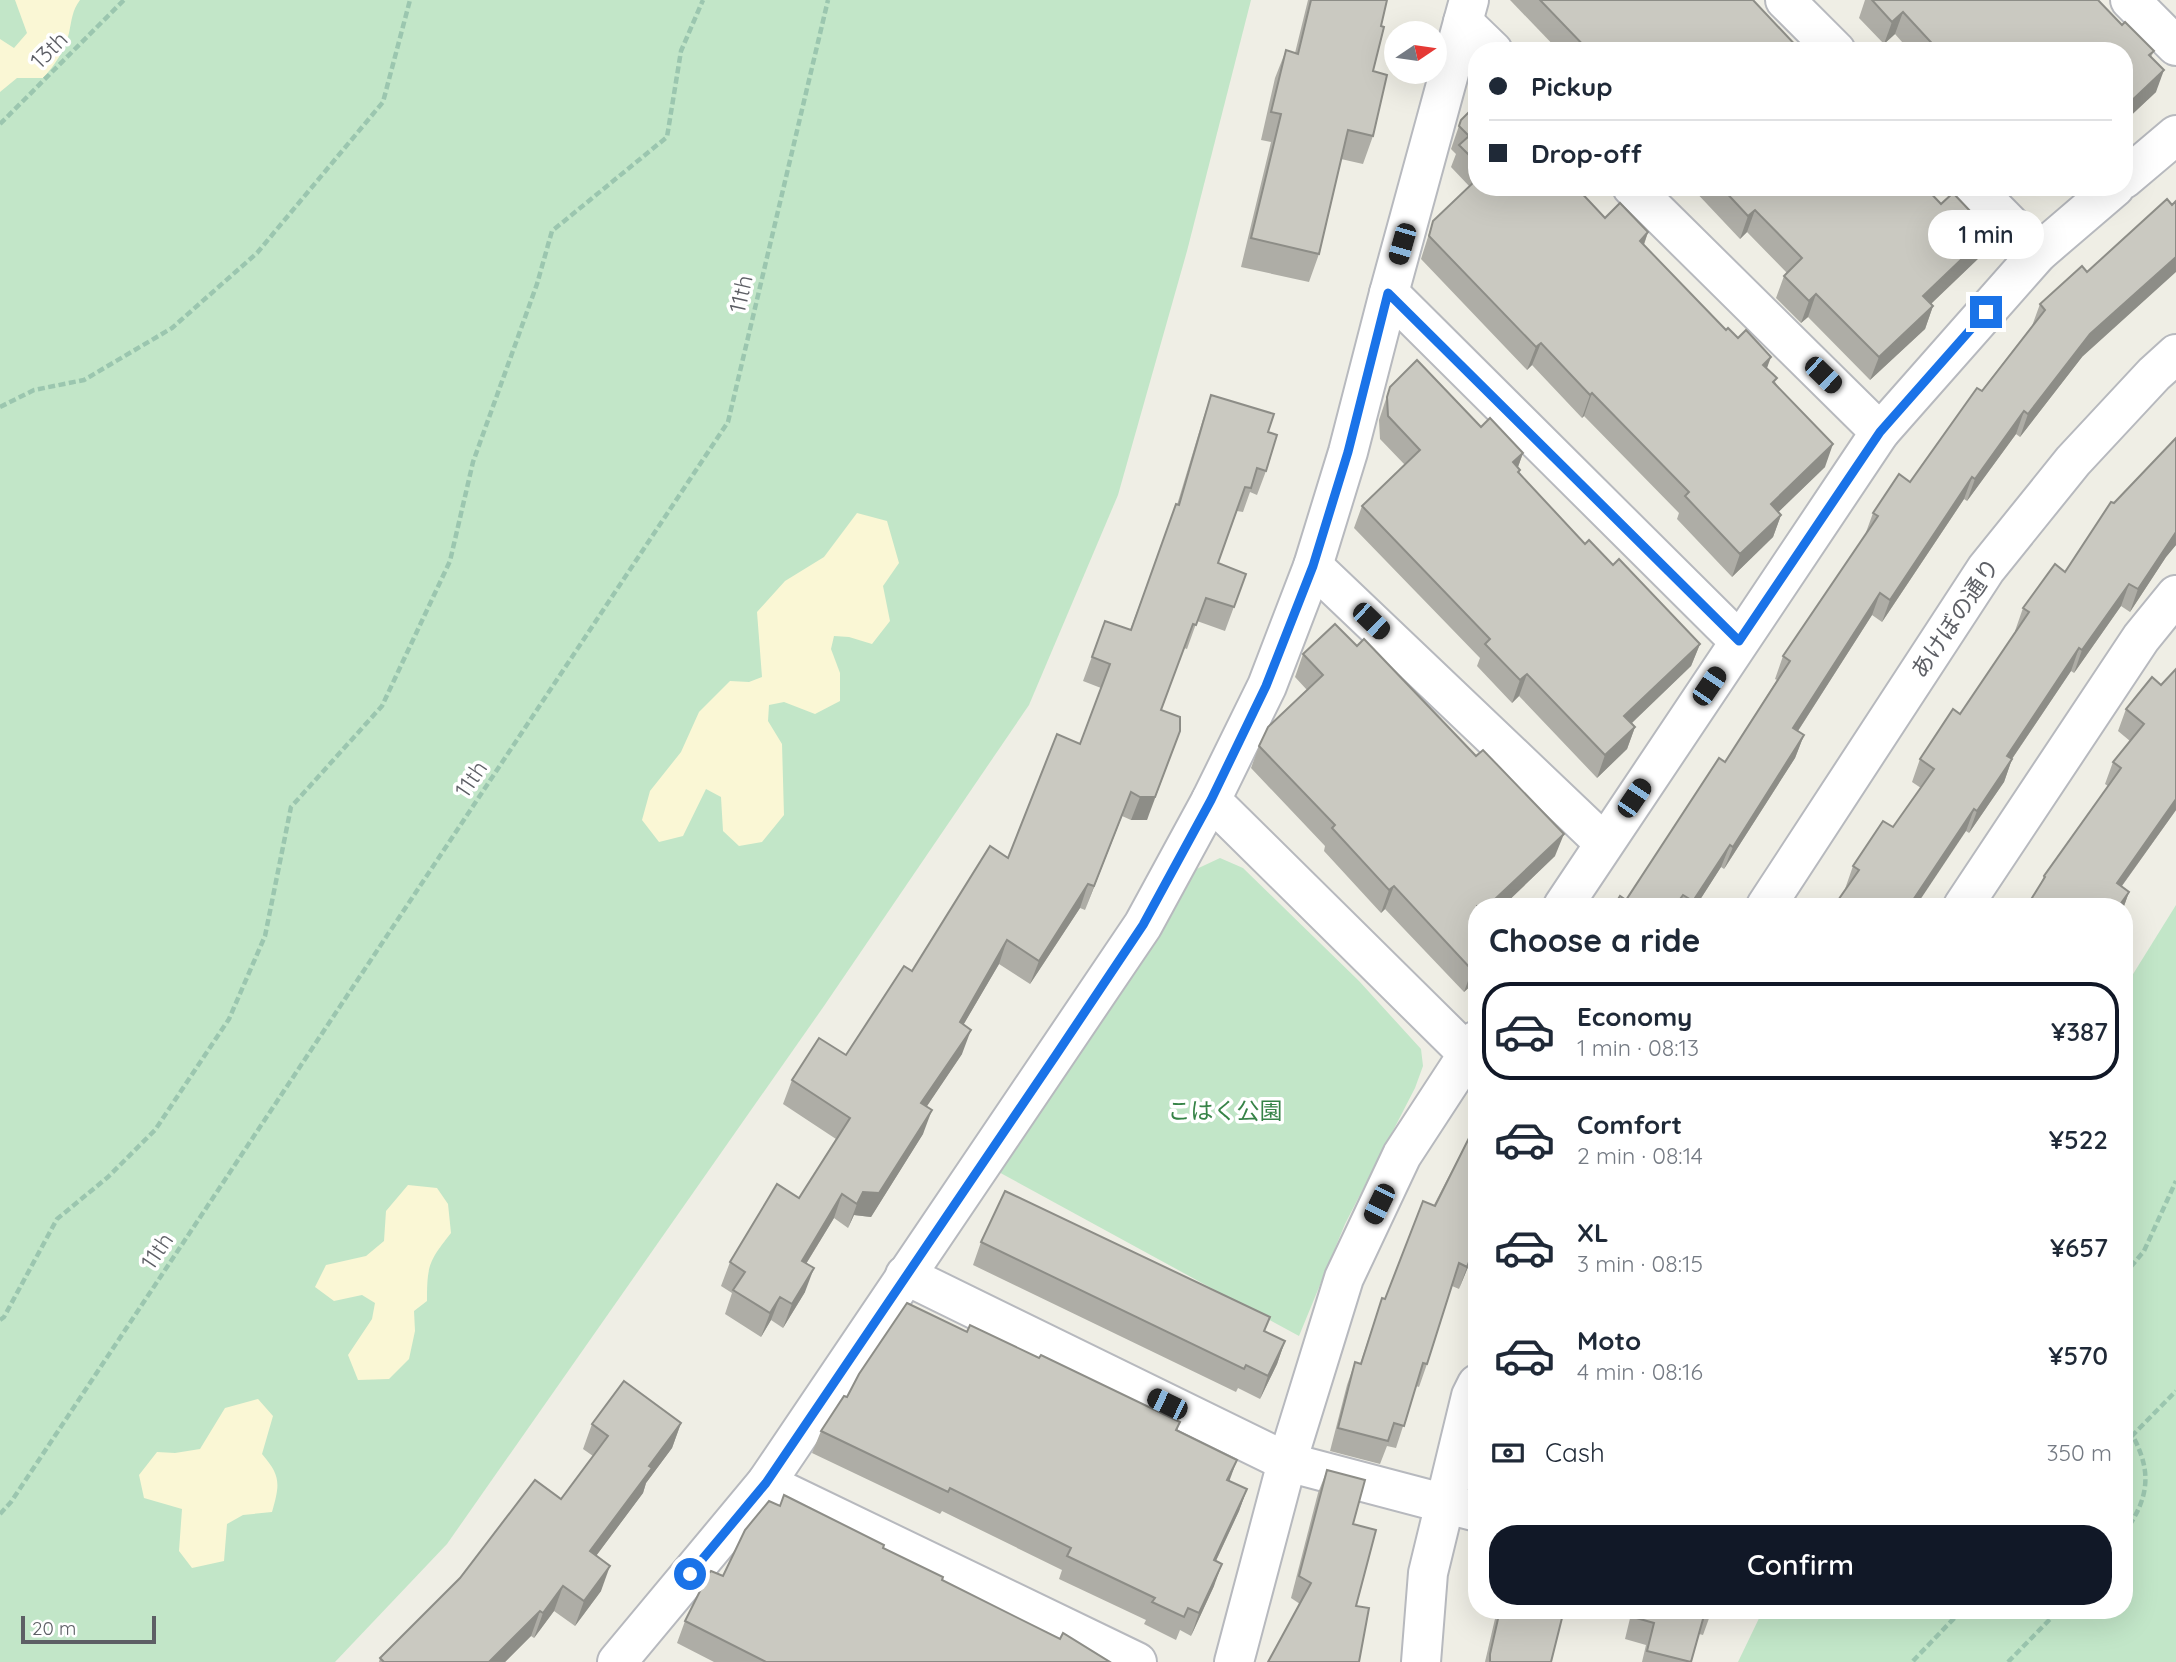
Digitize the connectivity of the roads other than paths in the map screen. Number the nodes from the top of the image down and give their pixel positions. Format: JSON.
{"nodes":[{"id":1,"x":1785,"y":0,"type":"edge"},
{"id":2,"x":2130,"y":0,"type":"edge"},
{"id":3,"x":1466,"y":11,"type":"edge"},
{"id":4,"x":1487,"y":42,"type":"edge"},
{"id":5,"x":1827,"y":42,"type":"edge"},
{"id":6,"x":2176,"y":46,"type":"edge"},
{"id":7,"x":2176,"y":135,"type":"edge"},
{"id":8,"x":2133,"y":171,"type":"edge"},
{"id":9,"x":1641,"y":196,"type":"edge"},
{"id":10,"x":1982,"y":196,"type":"edge"},
{"id":11,"x":2104,"y":196,"type":"edge"},
{"id":12,"x":2038,"y":253,"type":"junction"},
{"id":13,"x":1388,"y":293,"type":"junction"},
{"id":14,"x":2176,"y":354,"type":"edge"},
{"id":15,"x":1880,"y":432,"type":"junction"},
{"id":16,"x":1313,"y":566,"type":"junction"},
{"id":17,"x":2176,"y":595,"type":"edge"},
{"id":18,"x":1739,"y":641,"type":"junction"},
{"id":19,"x":1211,"y":800,"type":"junction"},
{"id":20,"x":1604,"y":843,"type":"junction"},
{"id":21,"x":1568,"y":898,"type":"edge"},
{"id":22,"x":1771,"y":898,"type":"edge"},
{"id":23,"x":1968,"y":898,"type":"edge"},
{"id":24,"x":1468,"y":1042,"type":"edge"},
{"id":25,"x":1468,"y":1055,"type":"edge"},
{"id":26,"x":905,"y":1275,"type":"junction"},
{"id":27,"x":1468,"y":1427,"type":"edge"},
{"id":28,"x":1287,"y":1462,"type":"junction"},
{"id":29,"x":766,"y":1483,"type":"junction"},
{"id":30,"x":1460,"y":1508,"type":"edge"},
{"id":31,"x":617,"y":1662,"type":"edge"},
{"id":32,"x":1137,"y":1662,"type":"edge"},
{"id":33,"x":1234,"y":1662,"type":"edge"},
{"id":34,"x":1420,"y":1662,"type":"edge"}],
"edges":[{"from":1,"to":5,"type":"street"},
{"from":2,"to":6,"type":"street"},
{"from":3,"to":4,"type":"street"},
{"from":3,"to":13,"type":"street"},
{"from":7,"to":8,"type":"street"},
{"from":9,"to":15,"type":"street"},
{"from":10,"to":12,"type":"street"},
{"from":11,"to":12,"type":"street"},
{"from":12,"to":15,"type":"street"},
{"from":13,"to":16,"type":"street"},
{"from":13,"to":18,"type":"street"},
{"from":14,"to":22,"type":"street","name":"あけぼの通り"},
{"from":15,"to":18,"type":"street"},
{"from":16,"to":19,"type":"street"},
{"from":16,"to":20,"type":"street"},
{"from":17,"to":23,"type":"street"},
{"from":18,"to":20,"type":"street"},
{"from":19,"to":24,"type":"street"},
{"from":19,"to":26,"type":"street"},
{"from":20,"to":21,"type":"street"},
{"from":25,"to":28,"type":"street"},
{"from":26,"to":28,"type":"street"},
{"from":26,"to":29,"type":"street"},
{"from":27,"to":30,"type":"street"},
{"from":28,"to":30,"type":"street"},
{"from":28,"to":33,"type":"street"},
{"from":29,"to":31,"type":"street"},
{"from":29,"to":32,"type":"street"},
{"from":30,"to":34,"type":"street"}]}
